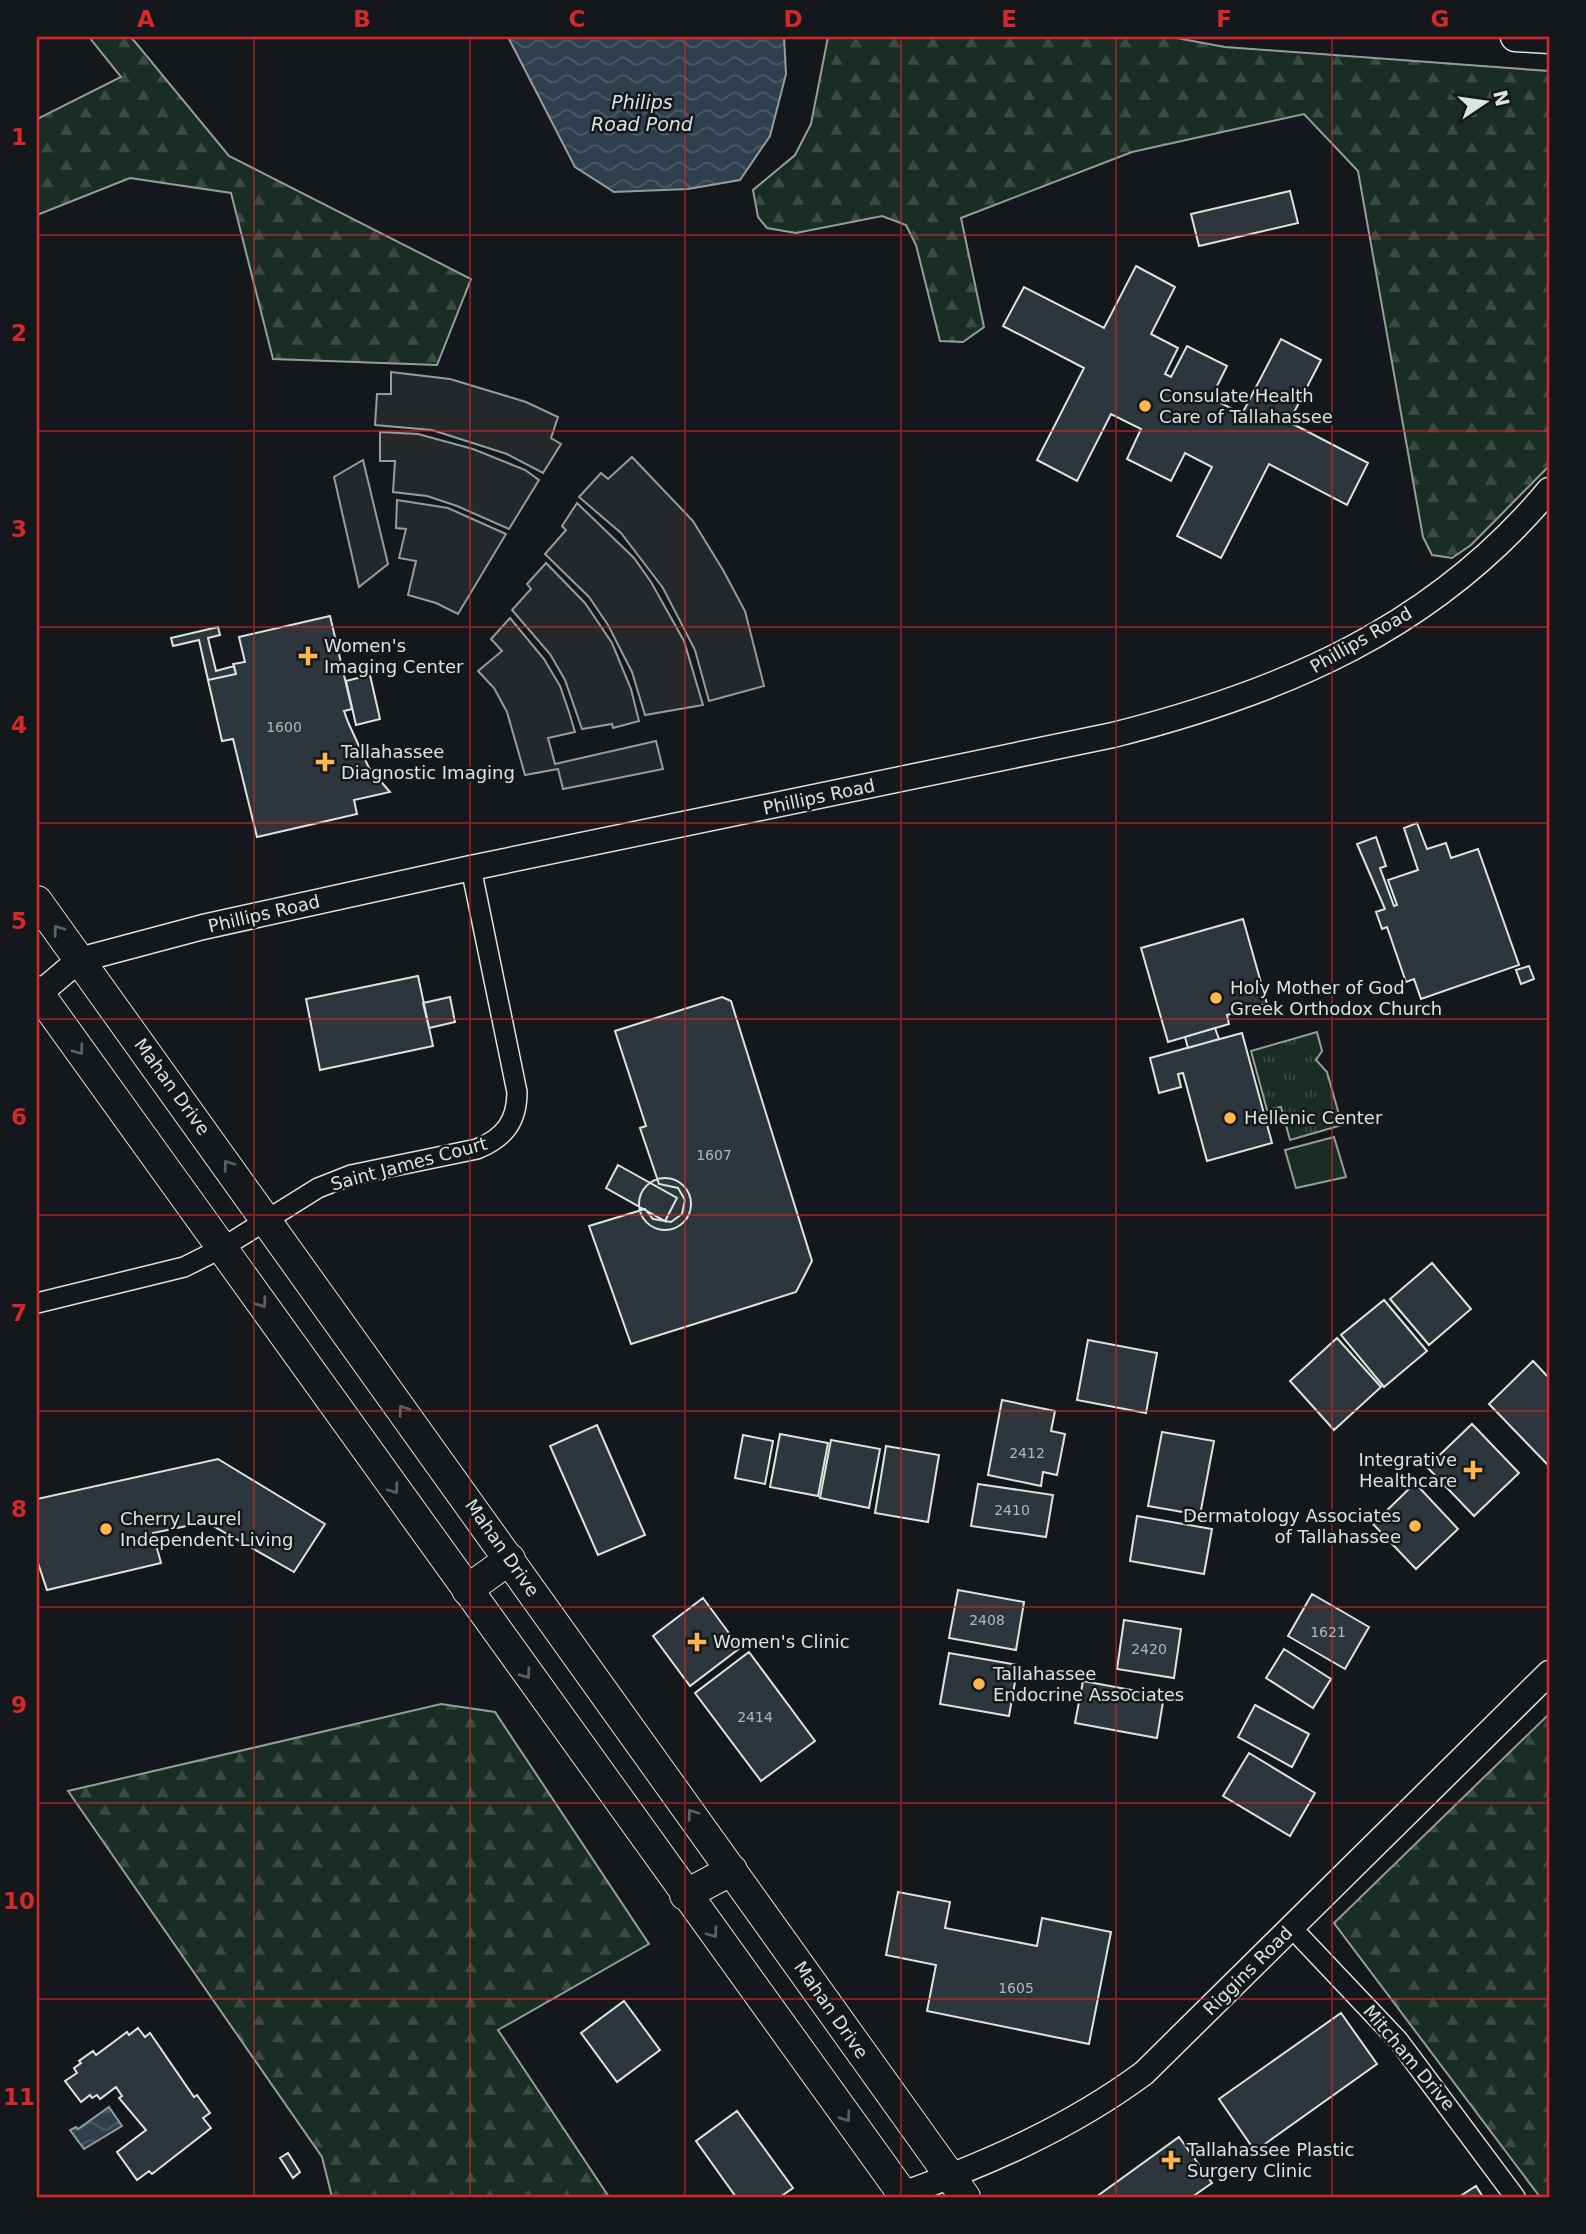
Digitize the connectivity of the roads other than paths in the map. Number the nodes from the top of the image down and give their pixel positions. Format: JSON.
{"nodes":[{"id":1,"x":1515,"y":37,"type":"edge"},
{"id":2,"x":1549,"y":39,"type":"edge"},
{"id":3,"x":1549,"y":490,"type":"edge"},
{"id":4,"x":471,"y":868,"type":"junction"},
{"id":5,"x":37,"y":901,"type":"edge"},
{"id":6,"x":79,"y":960,"type":"junction"},
{"id":7,"x":38,"y":992,"type":"edge"},
{"id":8,"x":269,"y":1220,"type":"junction"},
{"id":9,"x":222,"y":1248,"type":"junction"},
{"id":10,"x":37,"y":1303,"type":"edge"},
{"id":11,"x":510,"y":1559,"type":"junction"},
{"id":12,"x":467,"y":1590,"type":"junction"},
{"id":13,"x":1549,"y":1673,"type":"edge"},
{"id":14,"x":732,"y":1870,"type":"junction"},
{"id":15,"x":685,"y":1895,"type":"junction"},
{"id":16,"x":1292,"y":1928,"type":"junction"},
{"id":17,"x":958,"y":2187,"type":"edge"},
{"id":18,"x":902,"y":2196,"type":"edge"},
{"id":19,"x":1515,"y":2197,"type":"edge"}],
"edges":[{"from":1,"to":2,"type":"main road"},
{"from":3,"to":4,"type":"street","name":"Phillips Road"},
{"from":4,"to":6,"type":"street","name":"Phillips Road"},
{"from":4,"to":8,"type":"street","name":"Saint James Court"},
{"from":6,"to":5,"type":"main road","name":"Mahan Drive","one_way":true},
{"from":6,"to":7,"type":"street","name":"Phillips Road"},
{"from":8,"to":6,"type":"main road","name":"Mahan Drive","one_way":true},
{"from":7,"to":9,"type":"main road","one_way":true},
{"from":8,"to":9,"type":"street","name":"Saint James Court"},
{"from":11,"to":8,"type":"main road","name":"Mahan Drive","one_way":true},
{"from":9,"to":10,"type":"street","name":"Saint James Court"},
{"from":9,"to":12,"type":"main road","one_way":true},
{"from":11,"to":12,"type":"main road"},
{"from":14,"to":11,"type":"main road","name":"Mahan Drive","one_way":true},
{"from":12,"to":15,"type":"main road","one_way":true},
{"from":13,"to":16,"type":"street","name":"Riggins Road"},
{"from":14,"to":15,"type":"main road"},
{"from":14,"to":17,"type":"main road","name":"Mahan Drive"},
{"from":15,"to":18,"type":"main road","one_way":true},
{"from":16,"to":17,"type":"street","name":"Riggins Road"},
{"from":16,"to":19,"type":"street","name":"Mitcham Drive"},
{"from":17,"to":18,"type":"street","name":"Riggins Road"}]}
